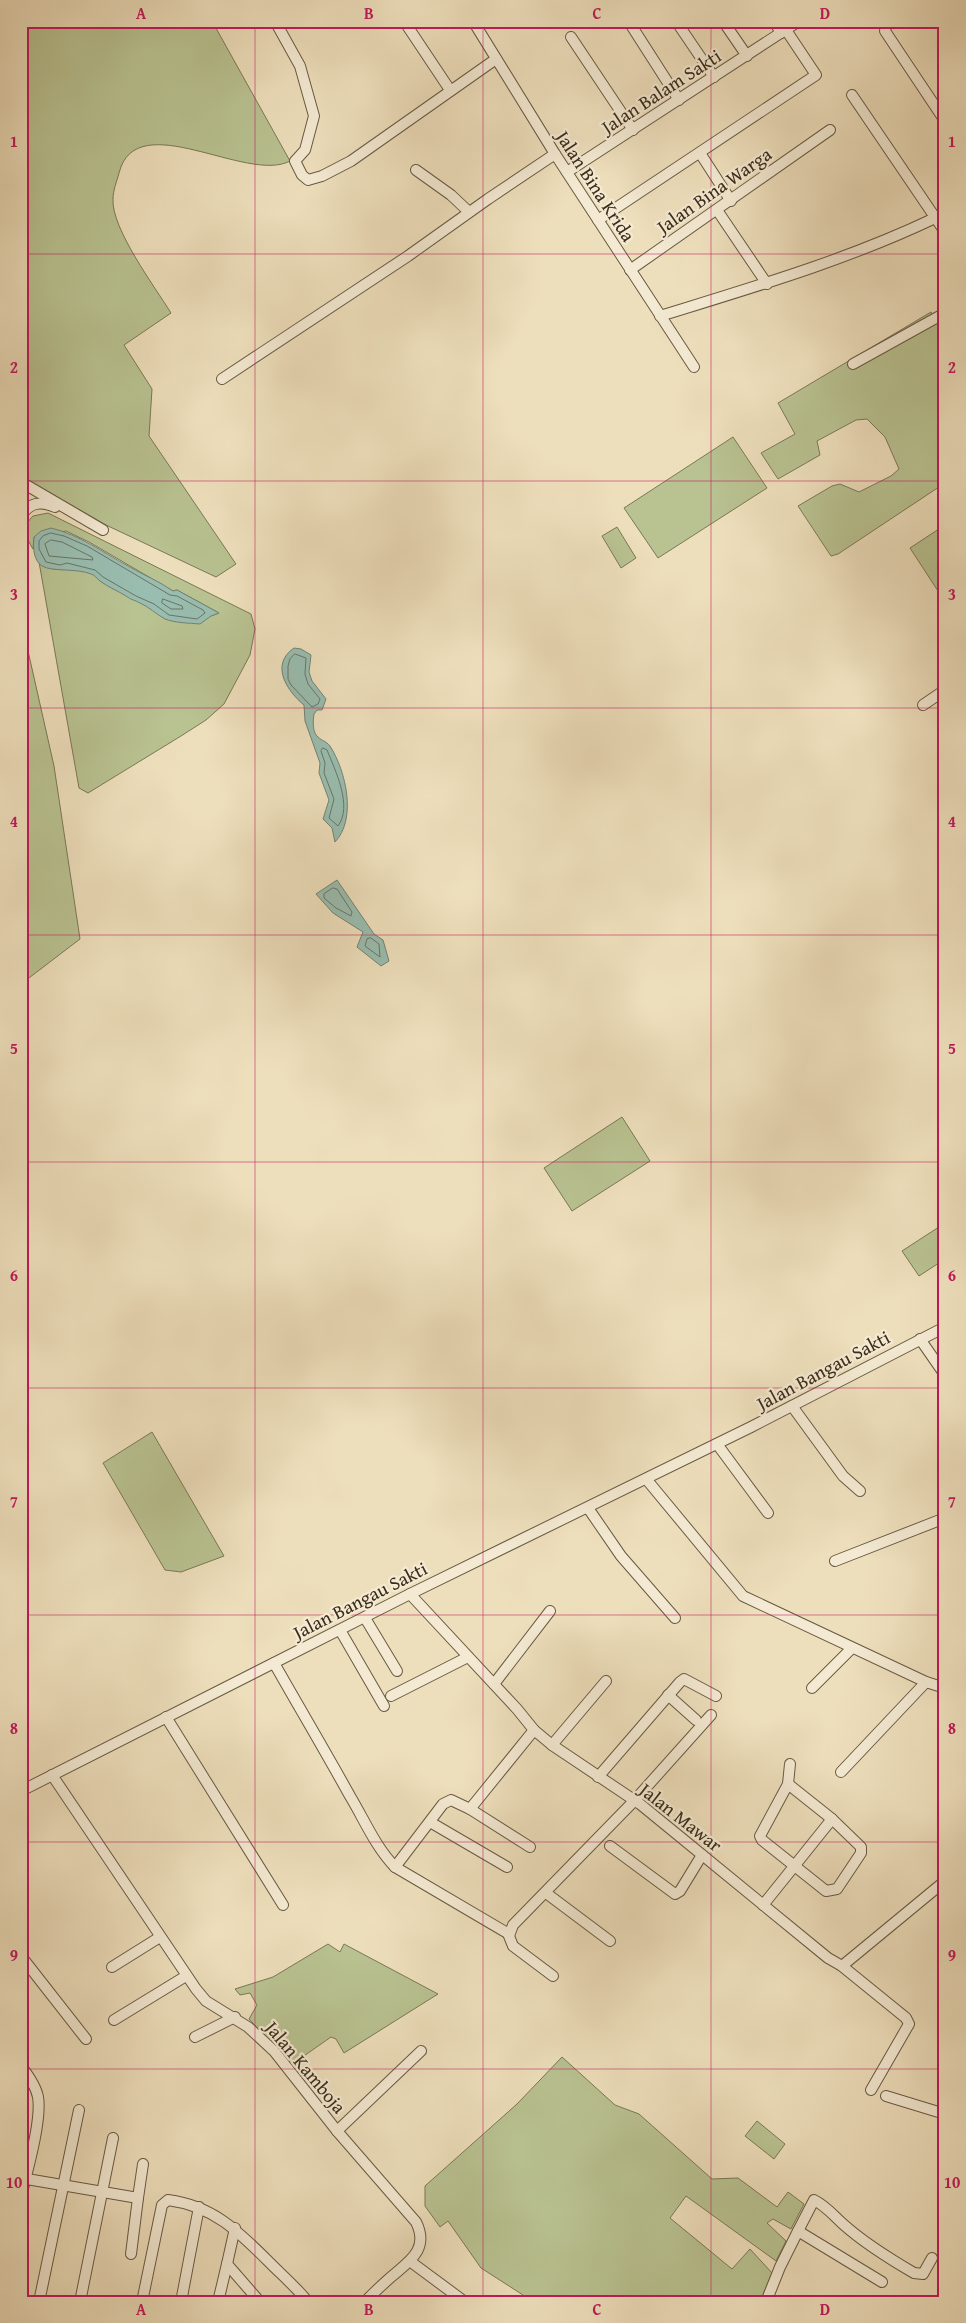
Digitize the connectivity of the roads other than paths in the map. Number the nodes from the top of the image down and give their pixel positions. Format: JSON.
{"nodes":[{"id":1,"x":275,"y":21,"type":"edge"},
{"id":2,"x":404,"y":21,"type":"edge"},
{"id":3,"x":473,"y":21,"type":"edge"},
{"id":4,"x":676,"y":21,"type":"edge"},
{"id":5,"x":723,"y":21,"type":"edge"},
{"id":6,"x":774,"y":21,"type":"edge"},
{"id":7,"x":799,"y":21,"type":"edge"},
{"id":8,"x":893,"y":21,"type":"edge"},
{"id":9,"x":631,"y":25,"type":"dead end"},
{"id":10,"x":783,"y":32,"type":"junction"},
{"id":11,"x":571,"y":37,"type":"dead end"},
{"id":12,"x":747,"y":56,"type":"junction"},
{"id":13,"x":496,"y":59,"type":"junction"},
{"id":14,"x":714,"y":77,"type":"junction"},
{"id":15,"x":450,"y":90,"type":"junction"},
{"id":16,"x":852,"y":96,"type":"dead end"},
{"id":17,"x":679,"y":100,"type":"junction"},
{"id":18,"x":945,"y":121,"type":"edge"},
{"id":19,"x":633,"y":130,"type":"junction"},
{"id":20,"x":830,"y":130,"type":"dead end"},
{"id":21,"x":700,"y":153,"type":"junction"},
{"id":22,"x":555,"y":154,"type":"junction"},
{"id":23,"x":416,"y":170,"type":"dead end"},
{"id":24,"x":567,"y":172,"type":"junction"},
{"id":25,"x":731,"y":200,"type":"junction"},
{"id":26,"x":717,"y":210,"type":"junction"},
{"id":27,"x":469,"y":212,"type":"junction"},
{"id":28,"x":935,"y":218,"type":"junction"},
{"id":29,"x":598,"y":220,"type":"junction"},
{"id":30,"x":945,"y":232,"type":"edge"},
{"id":31,"x":630,"y":270,"type":"junction"},
{"id":32,"x":767,"y":284,"type":"junction"},
{"id":33,"x":945,"y":313,"type":"edge"},
{"id":34,"x":660,"y":316,"type":"junction"},
{"id":35,"x":853,"y":364,"type":"dead end"},
{"id":36,"x":694,"y":367,"type":"dead end"},
{"id":37,"x":222,"y":379,"type":"dead end"},
{"id":38,"x":21,"y":482,"type":"edge"},
{"id":39,"x":21,"y":516,"type":"edge"},
{"id":40,"x":945,"y":690,"type":"edge"},
{"id":41,"x":923,"y":704,"type":"dead end"},
{"id":42,"x":945,"y":1327,"type":"edge"},
{"id":43,"x":920,"y":1339,"type":"junction"},
{"id":44,"x":945,"y":1375,"type":"edge"},
{"id":45,"x":792,"y":1406,"type":"junction"},
{"id":46,"x":717,"y":1444,"type":"junction"},
{"id":47,"x":647,"y":1480,"type":"junction"},
{"id":48,"x":860,"y":1492,"type":"dead end"},
{"id":49,"x":588,"y":1508,"type":"junction"},
{"id":50,"x":768,"y":1513,"type":"dead end"},
{"id":51,"x":945,"y":1518,"type":"edge"},
{"id":52,"x":835,"y":1561,"type":"dead end"},
{"id":53,"x":410,"y":1594,"type":"junction"},
{"id":54,"x":550,"y":1610,"type":"dead end"},
{"id":55,"x":365,"y":1618,"type":"junction"},
{"id":56,"x":675,"y":1618,"type":"dead end"},
{"id":57,"x":340,"y":1630,"type":"junction"},
{"id":58,"x":852,"y":1648,"type":"junction"},
{"id":59,"x":468,"y":1657,"type":"junction"},
{"id":60,"x":274,"y":1663,"type":"junction"},
{"id":61,"x":397,"y":1671,"type":"dead end"},
{"id":62,"x":606,"y":1680,"type":"dead end"},
{"id":63,"x":926,"y":1682,"type":"junction"},
{"id":64,"x":494,"y":1684,"type":"junction"},
{"id":65,"x":812,"y":1688,"type":"dead end"},
{"id":66,"x":945,"y":1688,"type":"edge"},
{"id":67,"x":392,"y":1696,"type":"dead end"},
{"id":68,"x":668,"y":1696,"type":"junction"},
{"id":69,"x":716,"y":1696,"type":"dead end"},
{"id":70,"x":384,"y":1706,"type":"dead end"},
{"id":71,"x":712,"y":1715,"type":"dead end"},
{"id":72,"x":166,"y":1717,"type":"junction"},
{"id":73,"x":696,"y":1720,"type":"dead end"},
{"id":74,"x":534,"y":1730,"type":"junction"},
{"id":75,"x":552,"y":1745,"type":"junction"},
{"id":76,"x":790,"y":1764,"type":"dead end"},
{"id":77,"x":841,"y":1772,"type":"dead end"},
{"id":78,"x":52,"y":1775,"type":"junction"},
{"id":79,"x":598,"y":1776,"type":"junction"},
{"id":80,"x":788,"y":1784,"type":"junction"},
{"id":81,"x":21,"y":1791,"type":"edge"},
{"id":82,"x":634,"y":1801,"type":"junction"},
{"id":83,"x":470,"y":1809,"type":"junction"},
{"id":84,"x":832,"y":1819,"type":"junction"},
{"id":85,"x":430,"y":1822,"type":"junction"},
{"id":86,"x":610,"y":1846,"type":"dead end"},
{"id":87,"x":530,"y":1847,"type":"dead end"},
{"id":88,"x":702,"y":1855,"type":"junction"},
{"id":89,"x":395,"y":1867,"type":"junction"},
{"id":90,"x":507,"y":1867,"type":"dead end"},
{"id":91,"x":795,"y":1867,"type":"junction"},
{"id":92,"x":945,"y":1881,"type":"edge"},
{"id":93,"x":546,"y":1893,"type":"junction"},
{"id":94,"x":282,"y":1905,"type":"dead end"},
{"id":95,"x":763,"y":1905,"type":"junction"},
{"id":96,"x":509,"y":1934,"type":"junction"},
{"id":97,"x":160,"y":1937,"type":"junction"},
{"id":98,"x":610,"y":1941,"type":"dead end"},
{"id":99,"x":21,"y":1956,"type":"edge"},
{"id":100,"x":842,"y":1966,"type":"junction"},
{"id":101,"x":112,"y":1968,"type":"dead end"},
{"id":102,"x":186,"y":1976,"type":"junction"},
{"id":103,"x":553,"y":1976,"type":"dead end"},
{"id":104,"x":235,"y":2018,"type":"junction"},
{"id":105,"x":114,"y":2020,"type":"dead end"},
{"id":106,"x":194,"y":2037,"type":"dead end"},
{"id":107,"x":86,"y":2039,"type":"dead end"},
{"id":108,"x":421,"y":2051,"type":"dead end"},
{"id":109,"x":21,"y":2066,"type":"edge"},
{"id":110,"x":871,"y":2090,"type":"dead end"},
{"id":111,"x":886,"y":2096,"type":"dead end"},
{"id":112,"x":79,"y":2110,"type":"dead end"},
{"id":113,"x":945,"y":2114,"type":"edge"},
{"id":114,"x":337,"y":2132,"type":"junction"},
{"id":115,"x":113,"y":2138,"type":"dead end"},
{"id":116,"x":144,"y":2164,"type":"dead end"},
{"id":117,"x":23,"y":2178,"type":"edge"},
{"id":118,"x":63,"y":2184,"type":"junction"},
{"id":119,"x":102,"y":2193,"type":"junction"},
{"id":120,"x":21,"y":2196,"type":"edge"},
{"id":121,"x":138,"y":2198,"type":"junction"},
{"id":122,"x":199,"y":2207,"type":"junction"},
{"id":123,"x":234,"y":2228,"type":"junction"},
{"id":124,"x":798,"y":2231,"type":"junction"},
{"id":125,"x":131,"y":2254,"type":"dead end"},
{"id":126,"x":932,"y":2258,"type":"dead end"},
{"id":127,"x":410,"y":2262,"type":"junction"},
{"id":128,"x":227,"y":2264,"type":"junction"},
{"id":129,"x":882,"y":2282,"type":"dead end"},
{"id":130,"x":259,"y":2301,"type":"edge"},
{"id":131,"x":39,"y":2302,"type":"edge"},
{"id":132,"x":80,"y":2302,"type":"edge"},
{"id":133,"x":142,"y":2302,"type":"edge"},
{"id":134,"x":181,"y":2302,"type":"edge"},
{"id":135,"x":218,"y":2302,"type":"edge"},
{"id":136,"x":308,"y":2302,"type":"edge"},
{"id":137,"x":365,"y":2302,"type":"edge"},
{"id":138,"x":465,"y":2302,"type":"edge"},
{"id":139,"x":766,"y":2302,"type":"edge"}],
"edges":[{"from":1,"to":15,"type":"street"},
{"from":2,"to":15,"type":"street"},
{"from":3,"to":13,"type":"street","name":"Jalan Bina Krida"},
{"from":4,"to":14,"type":"street"},
{"from":5,"to":12,"type":"street"},
{"from":6,"to":10,"type":"street"},
{"from":7,"to":10,"type":"street","name":"Jalan Balam Sakti"},
{"from":8,"to":18,"type":"street"},
{"from":9,"to":17,"type":"street"},
{"from":10,"to":12,"type":"street","name":"Jalan Balam Sakti"},
{"from":10,"to":21,"type":"street"},
{"from":11,"to":19,"type":"street"},
{"from":12,"to":14,"type":"street","name":"Jalan Balam Sakti"},
{"from":13,"to":15,"type":"street"},
{"from":13,"to":22,"type":"street","name":"Jalan Bina Krida"},
{"from":14,"to":17,"type":"street","name":"Jalan Balam Sakti"},
{"from":16,"to":28,"type":"street"},
{"from":17,"to":19,"type":"street","name":"Jalan Balam Sakti"},
{"from":19,"to":24,"type":"street","name":"Jalan Balam Sakti"},
{"from":20,"to":25,"type":"street","name":"Jalan Bina Warga"},
{"from":21,"to":25,"type":"street"},
{"from":21,"to":29,"type":"street"},
{"from":22,"to":24,"type":"street","name":"Jalan Bina Krida"},
{"from":22,"to":27,"type":"street"},
{"from":23,"to":27,"type":"street"},
{"from":24,"to":29,"type":"street","name":"Jalan Bina Krida"},
{"from":25,"to":26,"type":"street","name":"Jalan Bina Warga"},
{"from":26,"to":31,"type":"street","name":"Jalan Bina Warga"},
{"from":26,"to":32,"type":"street"},
{"from":27,"to":37,"type":"street"},
{"from":28,"to":30,"type":"street"},
{"from":28,"to":32,"type":"street"},
{"from":29,"to":31,"type":"street","name":"Jalan Bina Krida"},
{"from":31,"to":34,"type":"street","name":"Jalan Bina Krida"},
{"from":32,"to":34,"type":"street"},
{"from":33,"to":35,"type":"street"},
{"from":34,"to":36,"type":"street","name":"Jalan Bina Krida"},
{"from":38,"to":39,"type":"street"},
{"from":40,"to":41,"type":"street"},
{"from":42,"to":43,"type":"street","name":"Jalan Bangau Sakti"},
{"from":43,"to":44,"type":"street"},
{"from":43,"to":45,"type":"street","name":"Jalan Bangau Sakti"},
{"from":45,"to":46,"type":"street","name":"Jalan Bangau Sakti"},
{"from":45,"to":48,"type":"street"},
{"from":46,"to":47,"type":"street","name":"Jalan Bangau Sakti"},
{"from":46,"to":50,"type":"street"},
{"from":47,"to":49,"type":"street","name":"Jalan Bangau Sakti"},
{"from":47,"to":58,"type":"street"},
{"from":49,"to":53,"type":"street","name":"Jalan Bangau Sakti"},
{"from":49,"to":56,"type":"street"},
{"from":51,"to":52,"type":"street"},
{"from":53,"to":55,"type":"street","name":"Jalan Bangau Sakti"},
{"from":53,"to":59,"type":"street","name":"Jalan Mawar"},
{"from":54,"to":64,"type":"street"},
{"from":55,"to":57,"type":"street","name":"Jalan Bangau Sakti"},
{"from":55,"to":61,"type":"street"},
{"from":57,"to":60,"type":"street","name":"Jalan Bangau Sakti"},
{"from":57,"to":70,"type":"street"},
{"from":58,"to":63,"type":"street"},
{"from":58,"to":65,"type":"street"},
{"from":59,"to":64,"type":"street","name":"Jalan Mawar"},
{"from":59,"to":67,"type":"street"},
{"from":60,"to":72,"type":"street","name":"Jalan Bangau Sakti"},
{"from":60,"to":89,"type":"street"},
{"from":62,"to":75,"type":"street"},
{"from":63,"to":66,"type":"street"},
{"from":63,"to":77,"type":"street"},
{"from":64,"to":74,"type":"street","name":"Jalan Mawar"},
{"from":68,"to":69,"type":"street"},
{"from":68,"to":73,"type":"street"},
{"from":68,"to":79,"type":"street"},
{"from":71,"to":82,"type":"street"},
{"from":72,"to":78,"type":"street","name":"Jalan Bangau Sakti"},
{"from":72,"to":94,"type":"street"},
{"from":74,"to":75,"type":"street","name":"Jalan Mawar"},
{"from":74,"to":83,"type":"street"},
{"from":75,"to":79,"type":"street","name":"Jalan Mawar"},
{"from":76,"to":80,"type":"street"},
{"from":78,"to":81,"type":"street","name":"Jalan Bangau Sakti"},
{"from":78,"to":97,"type":"street","name":"Jalan Kamboja"},
{"from":79,"to":82,"type":"street","name":"Jalan Mawar"},
{"from":80,"to":84,"type":"street"},
{"from":80,"to":91,"type":"street"},
{"from":82,"to":88,"type":"street","name":"Jalan Mawar"},
{"from":82,"to":93,"type":"street"},
{"from":83,"to":85,"type":"street"},
{"from":83,"to":87,"type":"street"},
{"from":84,"to":91,"type":"street"},
{"from":84,"to":91,"type":"street"},
{"from":85,"to":89,"type":"street"},
{"from":85,"to":90,"type":"street"},
{"from":86,"to":88,"type":"street"},
{"from":88,"to":95,"type":"street","name":"Jalan Mawar"},
{"from":89,"to":96,"type":"street"},
{"from":91,"to":95,"type":"street"},
{"from":92,"to":100,"type":"street"},
{"from":93,"to":96,"type":"street"},
{"from":93,"to":98,"type":"street"},
{"from":95,"to":100,"type":"street","name":"Jalan Mawar"},
{"from":96,"to":103,"type":"street"},
{"from":97,"to":101,"type":"street"},
{"from":97,"to":102,"type":"street","name":"Jalan Kamboja"},
{"from":99,"to":107,"type":"street"},
{"from":100,"to":110,"type":"street","name":"Jalan Mawar"},
{"from":102,"to":104,"type":"street","name":"Jalan Kamboja"},
{"from":102,"to":105,"type":"street"},
{"from":104,"to":106,"type":"street"},
{"from":104,"to":114,"type":"street","name":"Jalan Kamboja"},
{"from":108,"to":114,"type":"street"},
{"from":109,"to":117,"type":"street"},
{"from":111,"to":113,"type":"street"},
{"from":112,"to":118,"type":"street"},
{"from":114,"to":127,"type":"street","name":"Jalan Kamboja"},
{"from":115,"to":119,"type":"street"},
{"from":116,"to":121,"type":"street"},
{"from":117,"to":118,"type":"street"},
{"from":117,"to":120,"type":"street"},
{"from":118,"to":119,"type":"street"},
{"from":118,"to":131,"type":"street"},
{"from":119,"to":121,"type":"street"},
{"from":119,"to":132,"type":"street"},
{"from":121,"to":125,"type":"street"},
{"from":122,"to":123,"type":"street"},
{"from":122,"to":133,"type":"street"},
{"from":122,"to":134,"type":"street"},
{"from":123,"to":128,"type":"street"},
{"from":123,"to":136,"type":"street"},
{"from":124,"to":126,"type":"street"},
{"from":124,"to":129,"type":"street"},
{"from":124,"to":139,"type":"street"},
{"from":127,"to":137,"type":"street"},
{"from":127,"to":138,"type":"street"},
{"from":128,"to":130,"type":"street"},
{"from":128,"to":135,"type":"street"}]}
